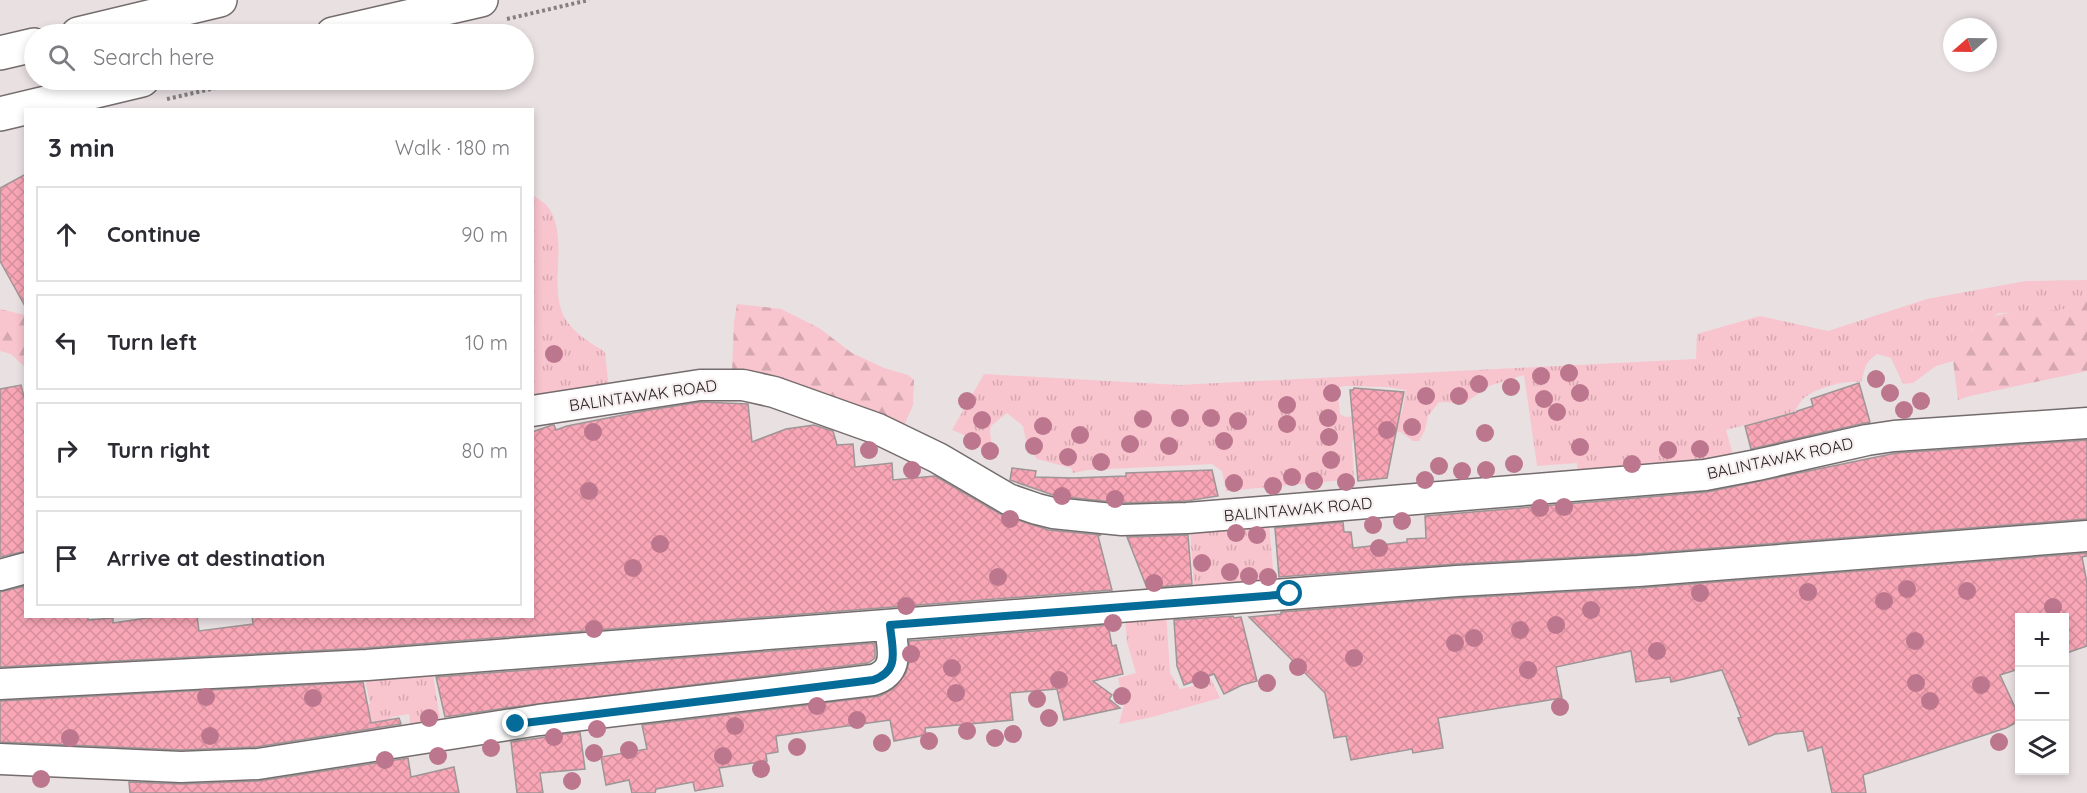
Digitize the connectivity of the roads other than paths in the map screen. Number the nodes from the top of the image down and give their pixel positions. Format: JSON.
{"nodes":[{"id":1,"x":220,"y":0,"type":"edge"},
{"id":2,"x":490,"y":11,"type":"edge"},
{"id":3,"x":120,"y":24,"type":"edge"},
{"id":4,"x":401,"y":24,"type":"edge"},
{"id":5,"x":24,"y":47,"type":"edge"},
{"id":6,"x":0,"y":53,"type":"edge"},
{"id":7,"x":154,"y":90,"type":"edge"},
{"id":8,"x":38,"y":108,"type":"edge"},
{"id":9,"x":24,"y":110,"type":"edge"},
{"id":10,"x":0,"y":114,"type":"edge"},
{"id":11,"x":534,"y":411,"type":"edge"},
{"id":12,"x":2087,"y":423,"type":"edge"},
{"id":13,"x":2087,"y":536,"type":"edge"},
{"id":14,"x":24,"y":569,"type":"edge"},
{"id":15,"x":0,"y":575,"type":"edge"},
{"id":16,"x":890,"y":625,"type":"junction"},
{"id":17,"x":0,"y":684,"type":"edge"},
{"id":18,"x":0,"y":759,"type":"edge"}],
"edges":[{"from":1,"to":3,"type":"highway"},
{"from":2,"to":4,"type":"highway"},
{"from":5,"to":6,"type":"highway"},
{"from":7,"to":8,"type":"highway"},
{"from":9,"to":10,"type":"highway"},
{"from":11,"to":12,"type":"street","name":"BALINTAWAK ROAD"},
{"from":13,"to":16,"type":"street"},
{"from":14,"to":15,"type":"street"},
{"from":16,"to":17,"type":"street"},
{"from":16,"to":18,"type":"street"}]}
